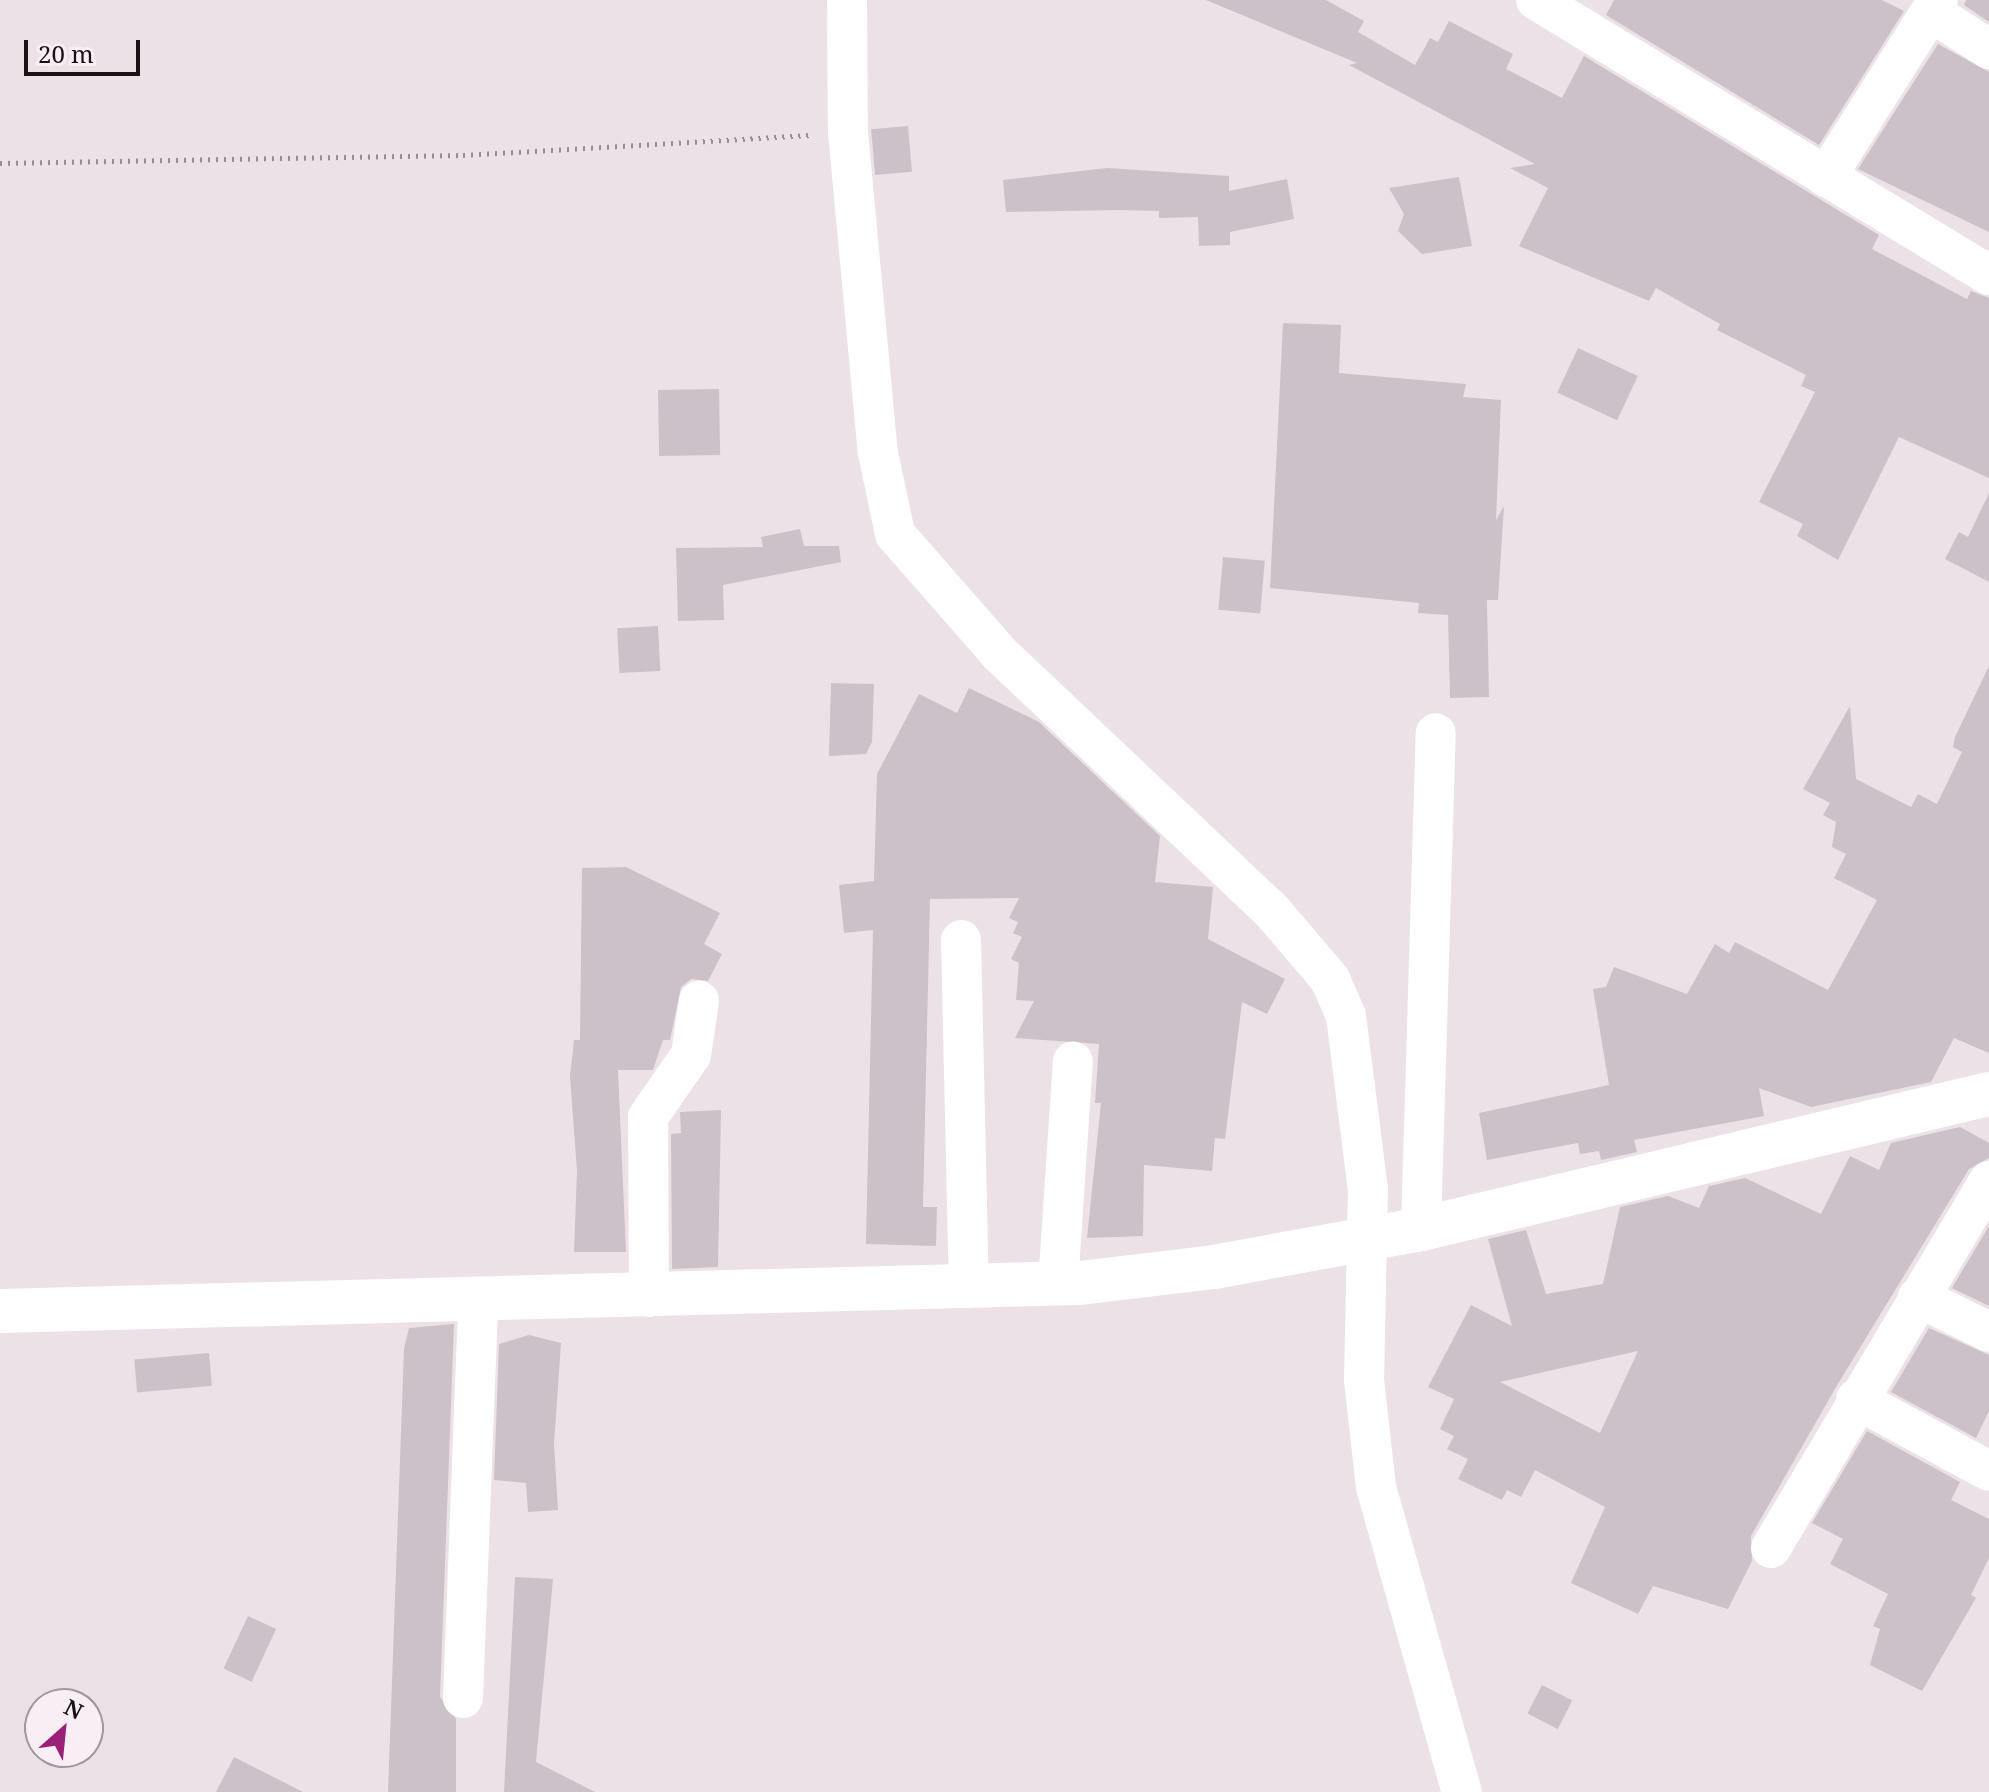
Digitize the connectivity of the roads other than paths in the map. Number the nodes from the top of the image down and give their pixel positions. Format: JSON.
{"nodes":[{"id":1,"x":847,"y":0,"type":"edge"},
{"id":2,"x":1536,"y":0,"type":"edge"},
{"id":3,"x":1934,"y":6,"type":"edge"},
{"id":4,"x":1989,"y":49,"type":"edge"},
{"id":5,"x":1826,"y":177,"type":"junction"},
{"id":6,"x":1989,"y":275,"type":"edge"},
{"id":7,"x":1436,"y":733,"type":"dead end"},
{"id":8,"x":961,"y":940,"type":"dead end"},
{"id":9,"x":699,"y":1001,"type":"dead end"},
{"id":10,"x":1073,"y":1062,"type":"dead end"},
{"id":11,"x":1989,"y":1094,"type":"edge"},
{"id":12,"x":1989,"y":1181,"type":"edge"},
{"id":13,"x":1421,"y":1229,"type":"junction"},
{"id":14,"x":1369,"y":1239,"type":"junction"},
{"id":15,"x":1058,"y":1285,"type":"junction"},
{"id":16,"x":969,"y":1288,"type":"junction"},
{"id":17,"x":649,"y":1297,"type":"junction"},
{"id":18,"x":1918,"y":1297,"type":"junction"},
{"id":19,"x":478,"y":1301,"type":"junction"},
{"id":20,"x":0,"y":1311,"type":"edge"},
{"id":21,"x":1989,"y":1332,"type":"edge"},
{"id":22,"x":1856,"y":1399,"type":"junction"},
{"id":23,"x":1989,"y":1471,"type":"edge"},
{"id":24,"x":1771,"y":1548,"type":"dead end"},
{"id":25,"x":463,"y":1698,"type":"dead end"},
{"id":26,"x":1462,"y":1792,"type":"edge"}],
"edges":[{"from":1,"to":14,"type":"street"},
{"from":2,"to":5,"type":"street"},
{"from":3,"to":4,"type":"street"},
{"from":3,"to":5,"type":"street"},
{"from":5,"to":6,"type":"street"},
{"from":7,"to":13,"type":"street"},
{"from":8,"to":16,"type":"street"},
{"from":9,"to":17,"type":"street"},
{"from":10,"to":15,"type":"street"},
{"from":11,"to":13,"type":"main road"},
{"from":12,"to":18,"type":"street"},
{"from":13,"to":14,"type":"main road"},
{"from":14,"to":15,"type":"main road"},
{"from":14,"to":26,"type":"street"},
{"from":15,"to":16,"type":"main road"},
{"from":16,"to":17,"type":"main road"},
{"from":17,"to":19,"type":"main road"},
{"from":18,"to":21,"type":"street"},
{"from":18,"to":22,"type":"street"},
{"from":19,"to":20,"type":"main road"},
{"from":19,"to":25,"type":"street"},
{"from":22,"to":23,"type":"street"},
{"from":22,"to":24,"type":"street"}]}
